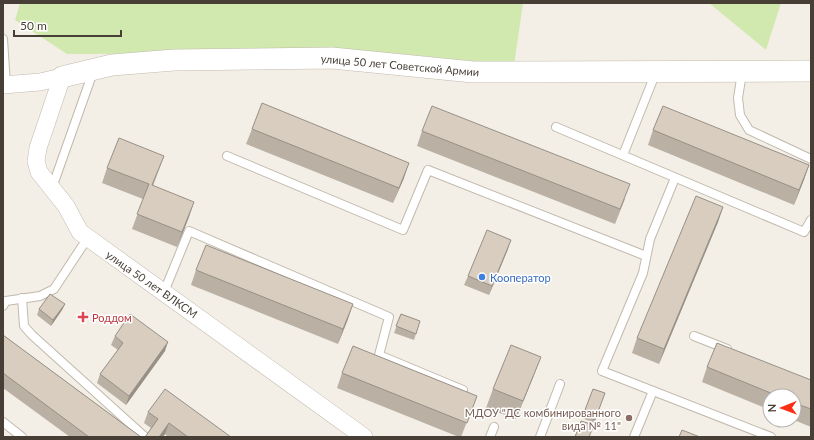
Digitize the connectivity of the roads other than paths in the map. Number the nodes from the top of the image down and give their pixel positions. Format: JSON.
{"nodes":[{"id":1,"x":3,"y":39,"type":"edge"},
{"id":2,"x":94,"y":69,"type":"junction"},
{"id":3,"x":656,"y":71,"type":"junction"},
{"id":4,"x":743,"y":71,"type":"junction"},
{"id":5,"x":811,"y":71,"type":"edge"},
{"id":6,"x":62,"y":77,"type":"junction"},
{"id":7,"x":5,"y":85,"type":"edge"},
{"id":8,"x":556,"y":127,"type":"dead end"},
{"id":9,"x":623,"y":155,"type":"junction"},
{"id":10,"x":227,"y":156,"type":"dead end"},
{"id":11,"x":811,"y":159,"type":"edge"},
{"id":12,"x":675,"y":178,"type":"junction"},
{"id":13,"x":52,"y":188,"type":"junction"},
{"id":14,"x":811,"y":220,"type":"edge"},
{"id":15,"x":87,"y":239,"type":"junction"},
{"id":16,"x":646,"y":256,"type":"junction"},
{"id":17,"x":164,"y":292,"type":"junction"},
{"id":18,"x":22,"y":298,"type":"junction"},
{"id":19,"x":3,"y":306,"type":"edge"},
{"id":20,"x":694,"y":336,"type":"dead end"},
{"id":21,"x":738,"y":353,"type":"edge"},
{"id":22,"x":560,"y":384,"type":"dead end"},
{"id":23,"x":653,"y":391,"type":"junction"},
{"id":24,"x":468,"y":393,"type":"edge"},
{"id":25,"x":3,"y":422,"type":"edge"},
{"id":26,"x":494,"y":428,"type":"dead end"},
{"id":27,"x":22,"y":437,"type":"edge"},
{"id":28,"x":146,"y":437,"type":"edge"},
{"id":29,"x":364,"y":437,"type":"edge"},
{"id":30,"x":490,"y":437,"type":"edge"},
{"id":31,"x":540,"y":437,"type":"edge"},
{"id":32,"x":634,"y":437,"type":"edge"},
{"id":33,"x":771,"y":437,"type":"edge"}],
"edges":[{"from":1,"to":7,"type":"lane"},
{"from":2,"to":3,"type":"street","name":"улица 50 лет Советской Армии"},
{"from":2,"to":6,"type":"street","name":"улица 50 лет Советской Армии"},
{"from":2,"to":13,"type":"lane"},
{"from":3,"to":4,"type":"street","name":"улица 50 лет Советской Армии"},
{"from":3,"to":9,"type":"lane"},
{"from":4,"to":5,"type":"street","name":"улица 50 лет Советской Армии"},
{"from":4,"to":11,"type":"lane"},
{"from":6,"to":7,"type":"street"},
{"from":6,"to":13,"type":"street","name":"улица 50 лет ВЛКСМ"},
{"from":8,"to":9,"type":"lane"},
{"from":9,"to":12,"type":"lane"},
{"from":10,"to":16,"type":"lane"},
{"from":12,"to":14,"type":"lane"},
{"from":12,"to":16,"type":"lane"},
{"from":13,"to":15,"type":"street","name":"улица 50 лет ВЛКСМ"},
{"from":15,"to":17,"type":"street","name":"улица 50 лет ВЛКСМ"},
{"from":15,"to":18,"type":"lane"},
{"from":16,"to":23,"type":"lane"},
{"from":17,"to":24,"type":"lane"},
{"from":17,"to":29,"type":"street","name":"улица 50 лет ВЛКСМ"},
{"from":18,"to":19,"type":"lane"},
{"from":18,"to":28,"type":"lane"},
{"from":20,"to":21,"type":"lane"},
{"from":22,"to":31,"type":"lane"},
{"from":23,"to":32,"type":"lane"},
{"from":23,"to":33,"type":"lane"},
{"from":25,"to":27,"type":"lane"},
{"from":26,"to":30,"type":"lane"}]}
